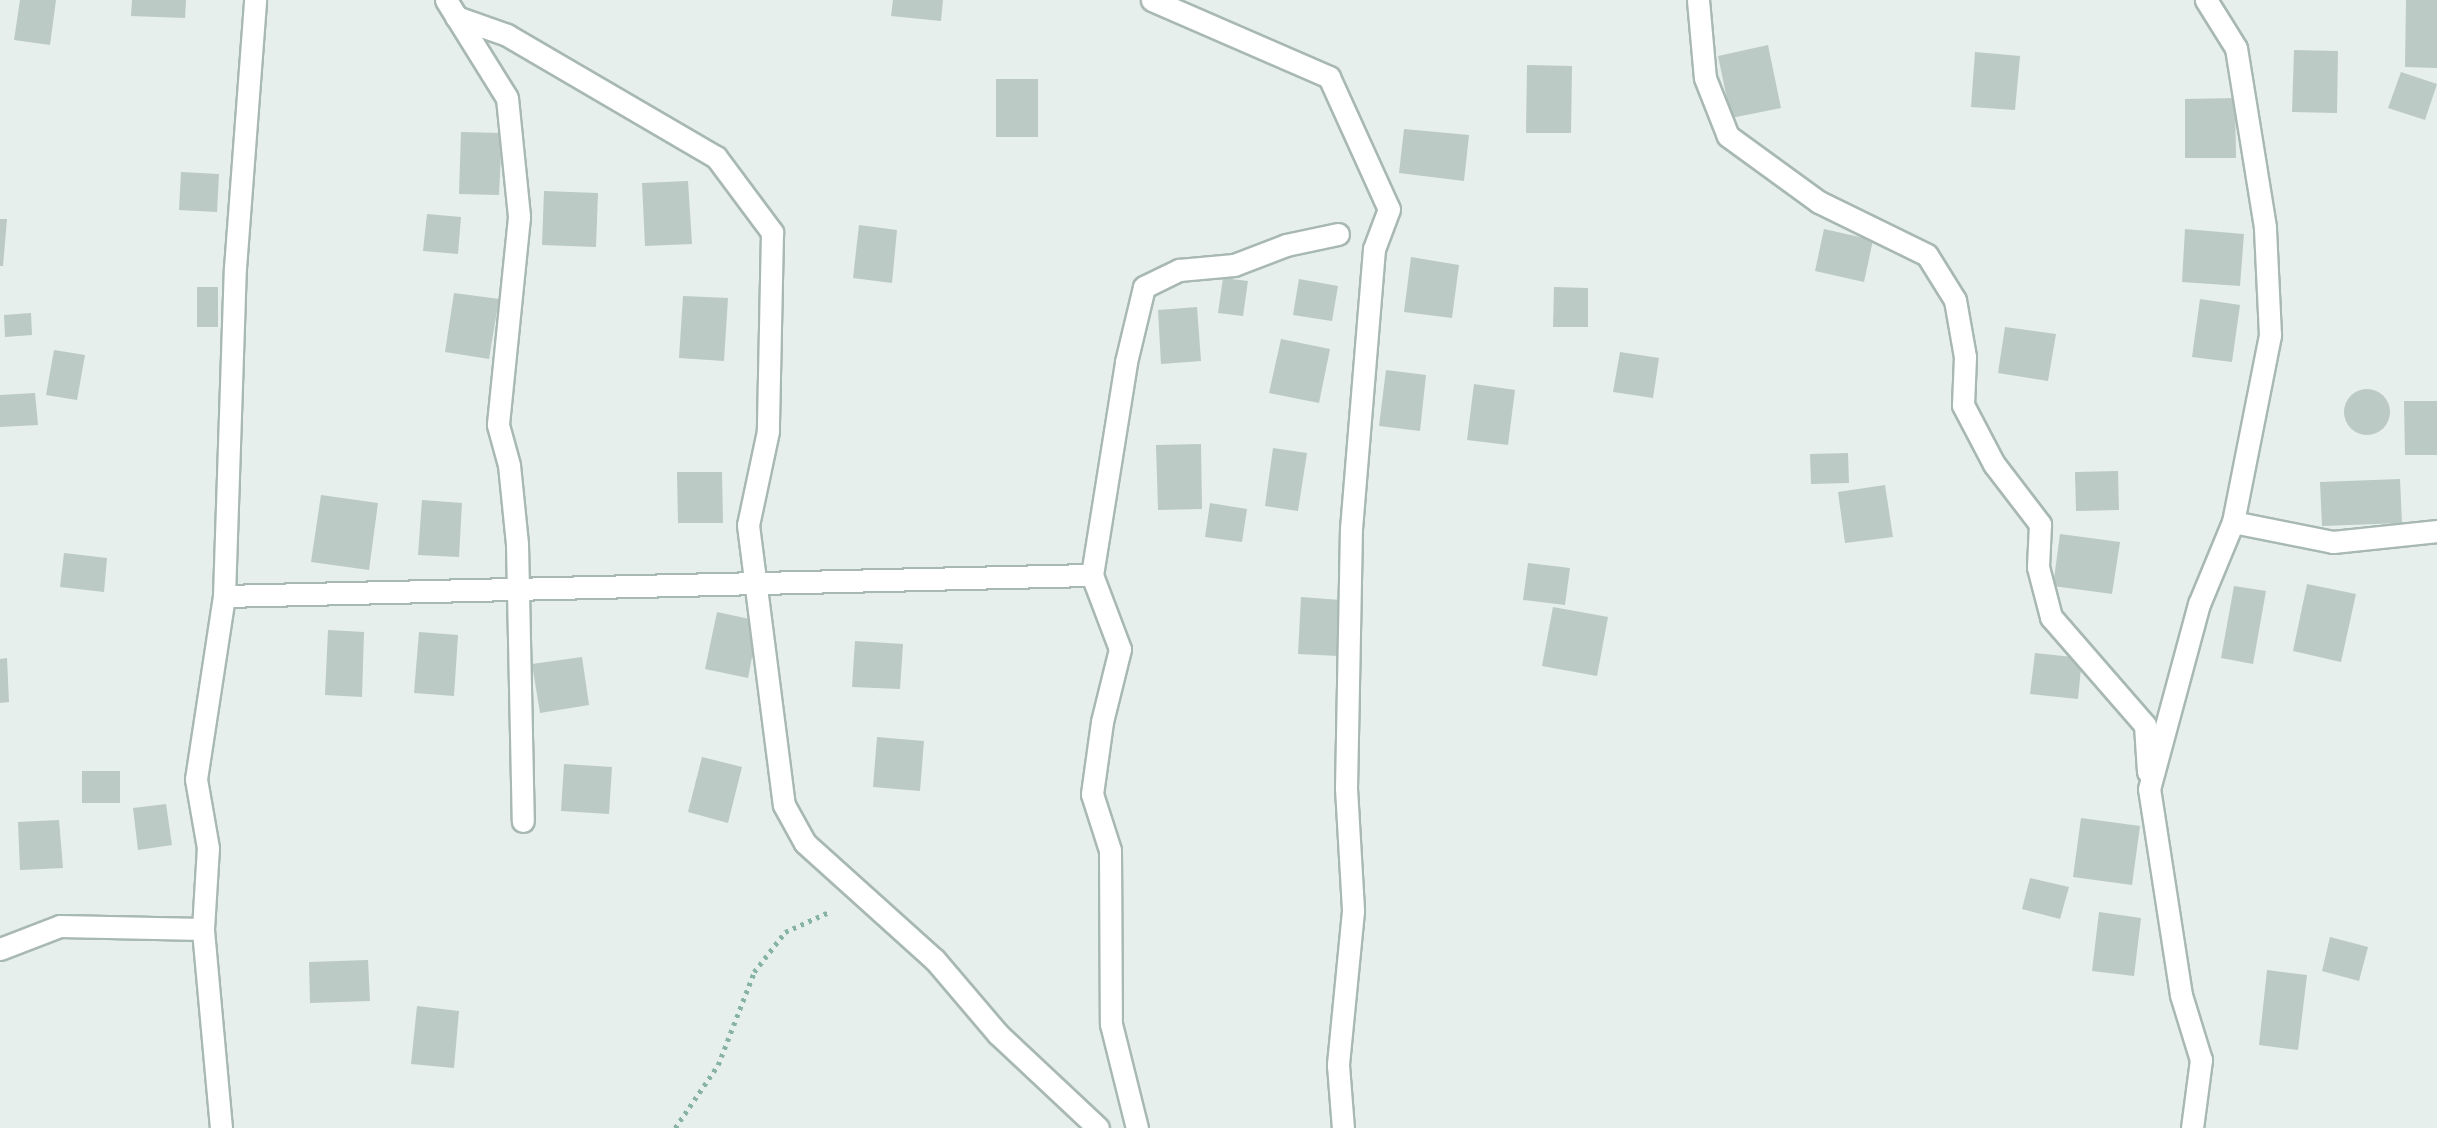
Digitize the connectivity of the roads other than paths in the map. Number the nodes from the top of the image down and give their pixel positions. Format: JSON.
{"nodes":[{"id":1,"x":255,"y":0,"type":"edge"},
{"id":2,"x":1152,"y":0,"type":"edge"},
{"id":3,"x":1698,"y":0,"type":"edge"},
{"id":4,"x":2206,"y":0,"type":"edge"},
{"id":5,"x":451,"y":8,"type":"edge"},
{"id":6,"x":1338,"y":234,"type":"dead end"},
{"id":7,"x":2233,"y":522,"type":"junction"},
{"id":8,"x":2437,"y":531,"type":"edge"},
{"id":9,"x":1092,"y":575,"type":"junction"},
{"id":10,"x":759,"y":583,"type":"junction"},
{"id":11,"x":515,"y":589,"type":"junction"},
{"id":12,"x":224,"y":596,"type":"junction"},
{"id":13,"x":2150,"y":789,"type":"junction"},
{"id":14,"x":523,"y":821,"type":"dead end"},
{"id":15,"x":203,"y":929,"type":"junction"},
{"id":16,"x":0,"y":949,"type":"edge"},
{"id":17,"x":221,"y":1128,"type":"edge"},
{"id":18,"x":1098,"y":1128,"type":"edge"},
{"id":19,"x":1137,"y":1128,"type":"edge"},
{"id":20,"x":1343,"y":1128,"type":"edge"},
{"id":21,"x":2192,"y":1128,"type":"edge"}],
"edges":[{"from":1,"to":12,"type":"street"},
{"from":2,"to":20,"type":"street"},
{"from":3,"to":13,"type":"street"},
{"from":4,"to":7,"type":"street"},
{"from":5,"to":10,"type":"street"},
{"from":5,"to":11,"type":"street"},
{"from":6,"to":9,"type":"street"},
{"from":7,"to":8,"type":"street"},
{"from":7,"to":13,"type":"street"},
{"from":9,"to":10,"type":"street"},
{"from":9,"to":19,"type":"street"},
{"from":10,"to":11,"type":"street"},
{"from":10,"to":18,"type":"street"},
{"from":11,"to":12,"type":"street"},
{"from":11,"to":14,"type":"street"},
{"from":12,"to":15,"type":"street"},
{"from":13,"to":21,"type":"street"},
{"from":15,"to":16,"type":"street"},
{"from":15,"to":17,"type":"street"}]}
